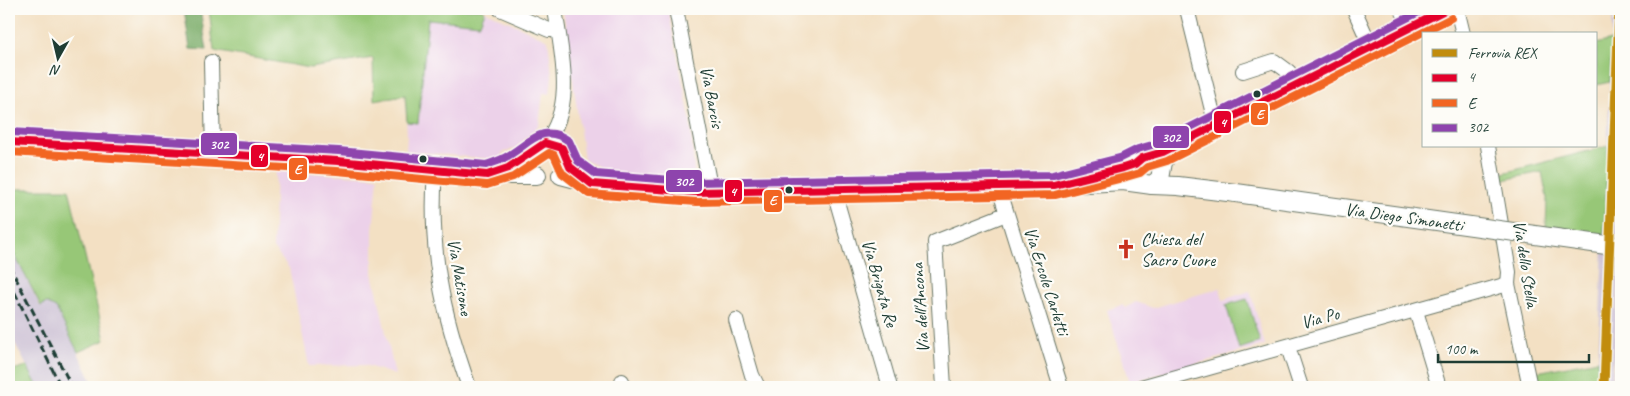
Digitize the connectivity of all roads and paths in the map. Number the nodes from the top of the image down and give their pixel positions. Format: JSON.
{"nodes":[{"id":1,"x":500,"y":9,"type":"edge"},
{"id":2,"x":555,"y":9,"type":"edge"},
{"id":3,"x":676,"y":9,"type":"edge"},
{"id":4,"x":1188,"y":9,"type":"edge"},
{"id":5,"x":1354,"y":9,"type":"edge"},
{"id":6,"x":1401,"y":9,"type":"edge"},
{"id":7,"x":1447,"y":9,"type":"edge"},
{"id":8,"x":1458,"y":9,"type":"edge"},
{"id":9,"x":1412,"y":26,"type":"junction"},
{"id":10,"x":558,"y":30,"type":"junction"},
{"id":11,"x":1463,"y":32,"type":"edge"},
{"id":12,"x":1371,"y":47,"type":"junction"},
{"id":13,"x":211,"y":62,"type":"dead end"},
{"id":14,"x":1243,"y":71,"type":"dead end"},
{"id":15,"x":1294,"y":85,"type":"junction"},
{"id":16,"x":1221,"y":123,"type":"junction"},
{"id":17,"x":1185,"y":141,"type":"junction"},
{"id":18,"x":9,"y":142,"type":"edge"},
{"id":19,"x":1488,"y":148,"type":"edge"},
{"id":20,"x":214,"y":154,"type":"junction"},
{"id":21,"x":554,"y":156,"type":"junction"},
{"id":22,"x":1141,"y":160,"type":"junction"},
{"id":23,"x":1162,"y":168,"type":"junction"},
{"id":24,"x":435,"y":170,"type":"junction"},
{"id":25,"x":487,"y":175,"type":"junction"},
{"id":26,"x":537,"y":175,"type":"junction"},
{"id":27,"x":1145,"y":184,"type":"junction"},
{"id":28,"x":998,"y":185,"type":"junction"},
{"id":29,"x":1054,"y":185,"type":"junction"},
{"id":30,"x":1186,"y":186,"type":"junction"},
{"id":31,"x":833,"y":188,"type":"junction"},
{"id":32,"x":711,"y":192,"type":"junction"},
{"id":33,"x":1006,"y":214,"type":"junction"},
{"id":34,"x":1621,"y":247,"type":"edge"},
{"id":35,"x":1508,"y":284,"type":"junction"},
{"id":36,"x":1416,"y":311,"type":"junction"},
{"id":37,"x":736,"y":320,"type":"dead end"},
{"id":38,"x":1288,"y":346,"type":"junction"},
{"id":39,"x":469,"y":387,"type":"edge"},
{"id":40,"x":758,"y":387,"type":"edge"},
{"id":41,"x":890,"y":387,"type":"edge"},
{"id":42,"x":944,"y":387,"type":"edge"},
{"id":43,"x":1061,"y":387,"type":"edge"},
{"id":44,"x":1143,"y":387,"type":"edge"},
{"id":45,"x":1301,"y":387,"type":"edge"},
{"id":46,"x":1439,"y":387,"type":"edge"},
{"id":47,"x":1530,"y":387,"type":"edge"}],
"edges":[{"from":1,"to":10,"type":"street"},
{"from":2,"to":10,"type":"street"},
{"from":3,"to":32,"type":"street","name":"Via Barcis"},
{"from":4,"to":16,"type":"street"},
{"from":5,"to":12,"type":"street"},
{"from":6,"to":9,"type":"street"},
{"from":7,"to":9,"type":"main road"},
{"from":8,"to":11,"type":"street"},
{"from":9,"to":12,"type":"main road"},
{"from":10,"to":21,"type":"street"},
{"from":12,"to":15,"type":"main road"},
{"from":13,"to":20,"type":"street"},
{"from":14,"to":15,"type":"street"},
{"from":15,"to":16,"type":"main road"},
{"from":16,"to":17,"type":"main road"},
{"from":17,"to":22,"type":"main road"},
{"from":17,"to":23,"type":"main road"},
{"from":18,"to":20,"type":"main road"},
{"from":19,"to":35,"type":"street","name":"Via dello Stella"},
{"from":20,"to":24,"type":"main road"},
{"from":21,"to":25,"type":"main road"},
{"from":21,"to":26,"type":"main road"},
{"from":21,"to":26,"type":"main road"},
{"from":21,"to":32,"type":"main road"},
{"from":22,"to":23,"type":"main road"},
{"from":22,"to":27,"type":"main road"},
{"from":22,"to":29,"type":"main road"},
{"from":23,"to":27,"type":"main road"},
{"from":23,"to":30,"type":"main road","name":"Via Diego Simonetti"},
{"from":24,"to":25,"type":"main road"},
{"from":24,"to":39,"type":"street","name":"Via Natisone"},
{"from":25,"to":26,"type":"main road"},
{"from":27,"to":29,"type":"main road","name":"Via Diego Simonetti"},
{"from":27,"to":30,"type":"main road","name":"Via Diego Simonetti"},
{"from":28,"to":29,"type":"main road"},
{"from":28,"to":31,"type":"main road"},
{"from":28,"to":33,"type":"street","name":"Via Ercole Carletti"},
{"from":30,"to":34,"type":"main road","name":"Via Diego Simonetti","bridge":true},
{"from":31,"to":32,"type":"main road"},
{"from":31,"to":41,"type":"street","name":"Via Brigata Re"},
{"from":33,"to":42,"type":"street","name":"Via dell'Ancona"},
{"from":33,"to":43,"type":"street","name":"Via Ercole Carletti"},
{"from":35,"to":36,"type":"street","name":"Via Po"},
{"from":35,"to":47,"type":"street","name":"Via dello Stella"},
{"from":36,"to":38,"type":"street","name":"Via Po"},
{"from":36,"to":46,"type":"street"},
{"from":37,"to":40,"type":"street"},
{"from":38,"to":44,"type":"street","name":"Via Po"},
{"from":38,"to":45,"type":"street"}]}
